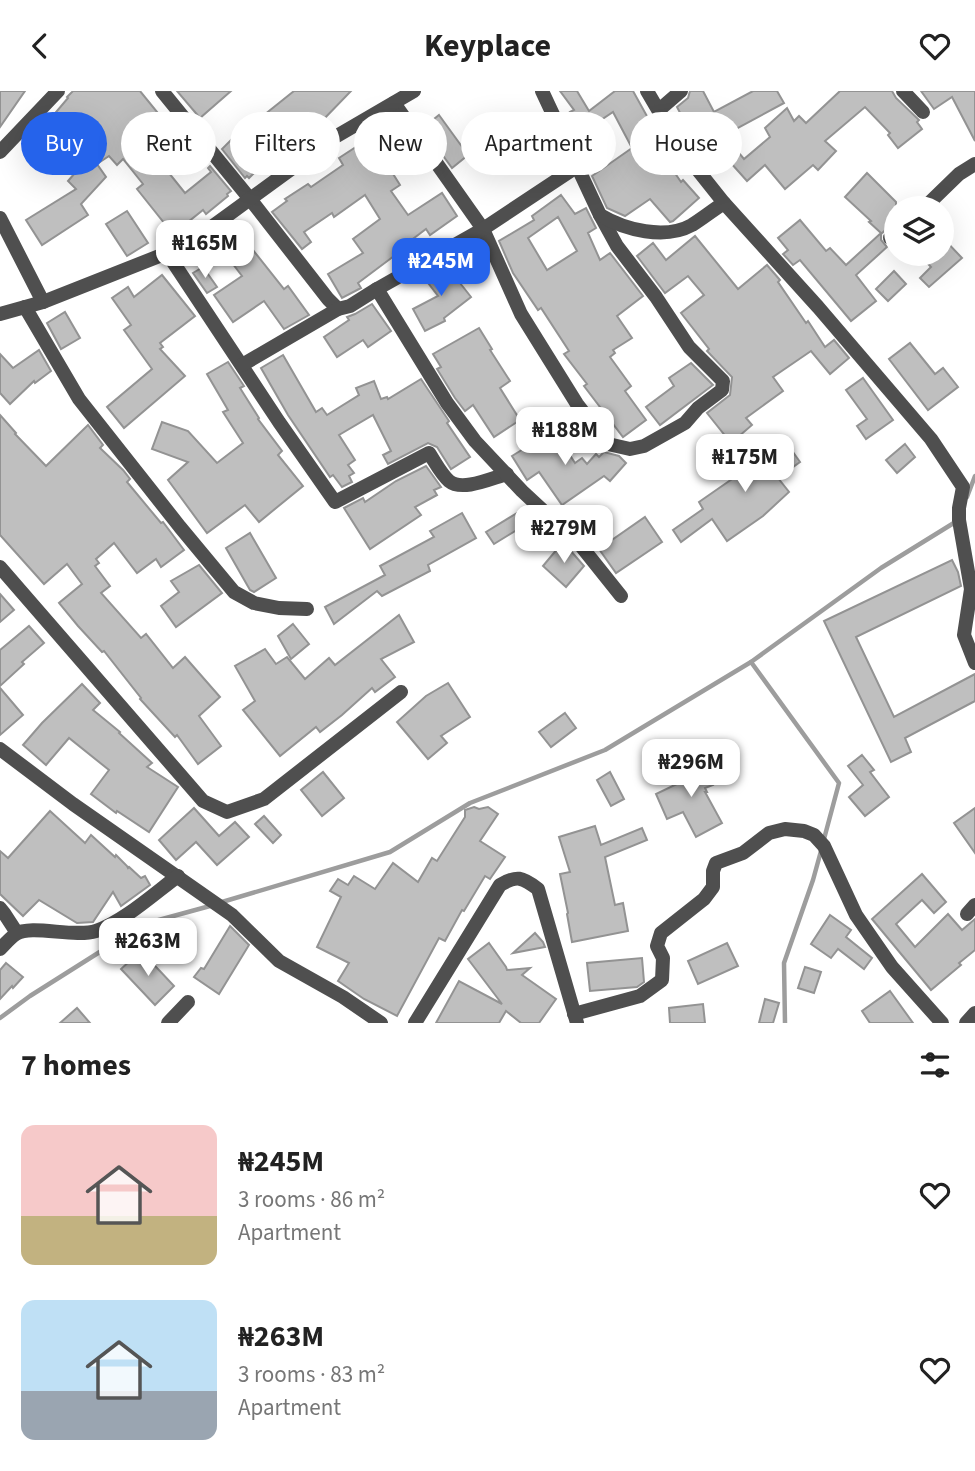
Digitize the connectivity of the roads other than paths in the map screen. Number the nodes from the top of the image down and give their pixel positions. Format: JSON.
{"nodes":[{"id":1,"x":58,"y":91,"type":"edge"},
{"id":2,"x":162,"y":91,"type":"edge"},
{"id":3,"x":414,"y":91,"type":"edge"},
{"id":4,"x":542,"y":91,"type":"edge"},
{"id":5,"x":647,"y":91,"type":"edge"},
{"id":6,"x":681,"y":91,"type":"edge"},
{"id":7,"x":903,"y":91,"type":"edge"},
{"id":8,"x":394,"y":103,"type":"junction"},
{"id":9,"x":659,"y":110,"type":"junction"},
{"id":10,"x":923,"y":111,"type":"dead end"},
{"id":11,"x":552,"y":112,"type":"edge"},
{"id":12,"x":0,"y":152,"type":"edge"},
{"id":13,"x":975,"y":164,"type":"edge"},
{"id":14,"x":564,"y":175,"type":"edge"},
{"id":15,"x":582,"y":175,"type":"edge"},
{"id":16,"x":936,"y":196,"type":"edge"},
{"id":17,"x":250,"y":199,"type":"junction"},
{"id":18,"x":724,"y":203,"type":"junction"},
{"id":19,"x":600,"y":215,"type":"junction"},
{"id":20,"x":0,"y":218,"type":"edge"},
{"id":21,"x":483,"y":229,"type":"junction"},
{"id":22,"x":166,"y":253,"type":"junction"},
{"id":23,"x":377,"y":289,"type":"junction"},
{"id":24,"x":43,"y":302,"type":"junction"},
{"id":25,"x":25,"y":307,"type":"junction"},
{"id":26,"x":338,"y":309,"type":"junction"},
{"id":27,"x":0,"y":314,"type":"edge"},
{"id":28,"x":242,"y":365,"type":"junction"},
{"id":29,"x":507,"y":474,"type":"junction"},
{"id":30,"x":0,"y":567,"type":"edge"},
{"id":31,"x":621,"y":596,"type":"dead end"},
{"id":32,"x":307,"y":608,"type":"dead end"},
{"id":33,"x":975,"y":663,"type":"edge"},
{"id":34,"x":401,"y":692,"type":"dead end"},
{"id":35,"x":0,"y":749,"type":"edge"},
{"id":36,"x":178,"y":876,"type":"junction"},
{"id":37,"x":0,"y":908,"type":"edge"},
{"id":38,"x":17,"y":933,"type":"junction"},
{"id":39,"x":0,"y":949,"type":"edge"},
{"id":40,"x":188,"y":1002,"type":"dead end"},
{"id":41,"x":975,"y":1013,"type":"edge"},
{"id":42,"x":576,"y":1018,"type":"edge"},
{"id":43,"x":168,"y":1023,"type":"edge"},
{"id":44,"x":381,"y":1023,"type":"edge"},
{"id":45,"x":415,"y":1023,"type":"edge"},
{"id":46,"x":942,"y":1023,"type":"edge"},
{"id":47,"x":966,"y":1023,"type":"edge"}],
"edges":[{"from":1,"to":12,"type":"street"},
{"from":2,"to":17,"type":"street"},
{"from":3,"to":8,"type":"street"},
{"from":4,"to":11,"type":"street"},
{"from":5,"to":9,"type":"street"},
{"from":6,"to":9,"type":"street"},
{"from":7,"to":10,"type":"street"},
{"from":8,"to":17,"type":"street"},
{"from":8,"to":21,"type":"street"},
{"from":9,"to":18,"type":"street"},
{"from":13,"to":16,"type":"street"},
{"from":14,"to":21,"type":"street"},
{"from":15,"to":19,"type":"street"},
{"from":17,"to":22,"type":"street"},
{"from":17,"to":26,"type":"street"},
{"from":18,"to":19,"type":"street"},
{"from":18,"to":33,"type":"street"},
{"from":19,"to":21,"type":"street"},
{"from":20,"to":24,"type":"street"},
{"from":21,"to":23,"type":"street"},
{"from":22,"to":24,"type":"street"},
{"from":22,"to":28,"type":"street"},
{"from":23,"to":26,"type":"street"},
{"from":23,"to":29,"type":"street"},
{"from":24,"to":25,"type":"street"},
{"from":25,"to":27,"type":"street"},
{"from":25,"to":32,"type":"street"},
{"from":26,"to":28,"type":"street"},
{"from":28,"to":29,"type":"street"},
{"from":29,"to":31,"type":"street"},
{"from":30,"to":34,"type":"street"},
{"from":35,"to":36,"type":"street"},
{"from":36,"to":38,"type":"street"},
{"from":36,"to":44,"type":"street"},
{"from":37,"to":38,"type":"street"},
{"from":38,"to":39,"type":"street"},
{"from":40,"to":43,"type":"street"},
{"from":41,"to":47,"type":"street"},
{"from":42,"to":45,"type":"street"},
{"from":42,"to":46,"type":"street"}]}
